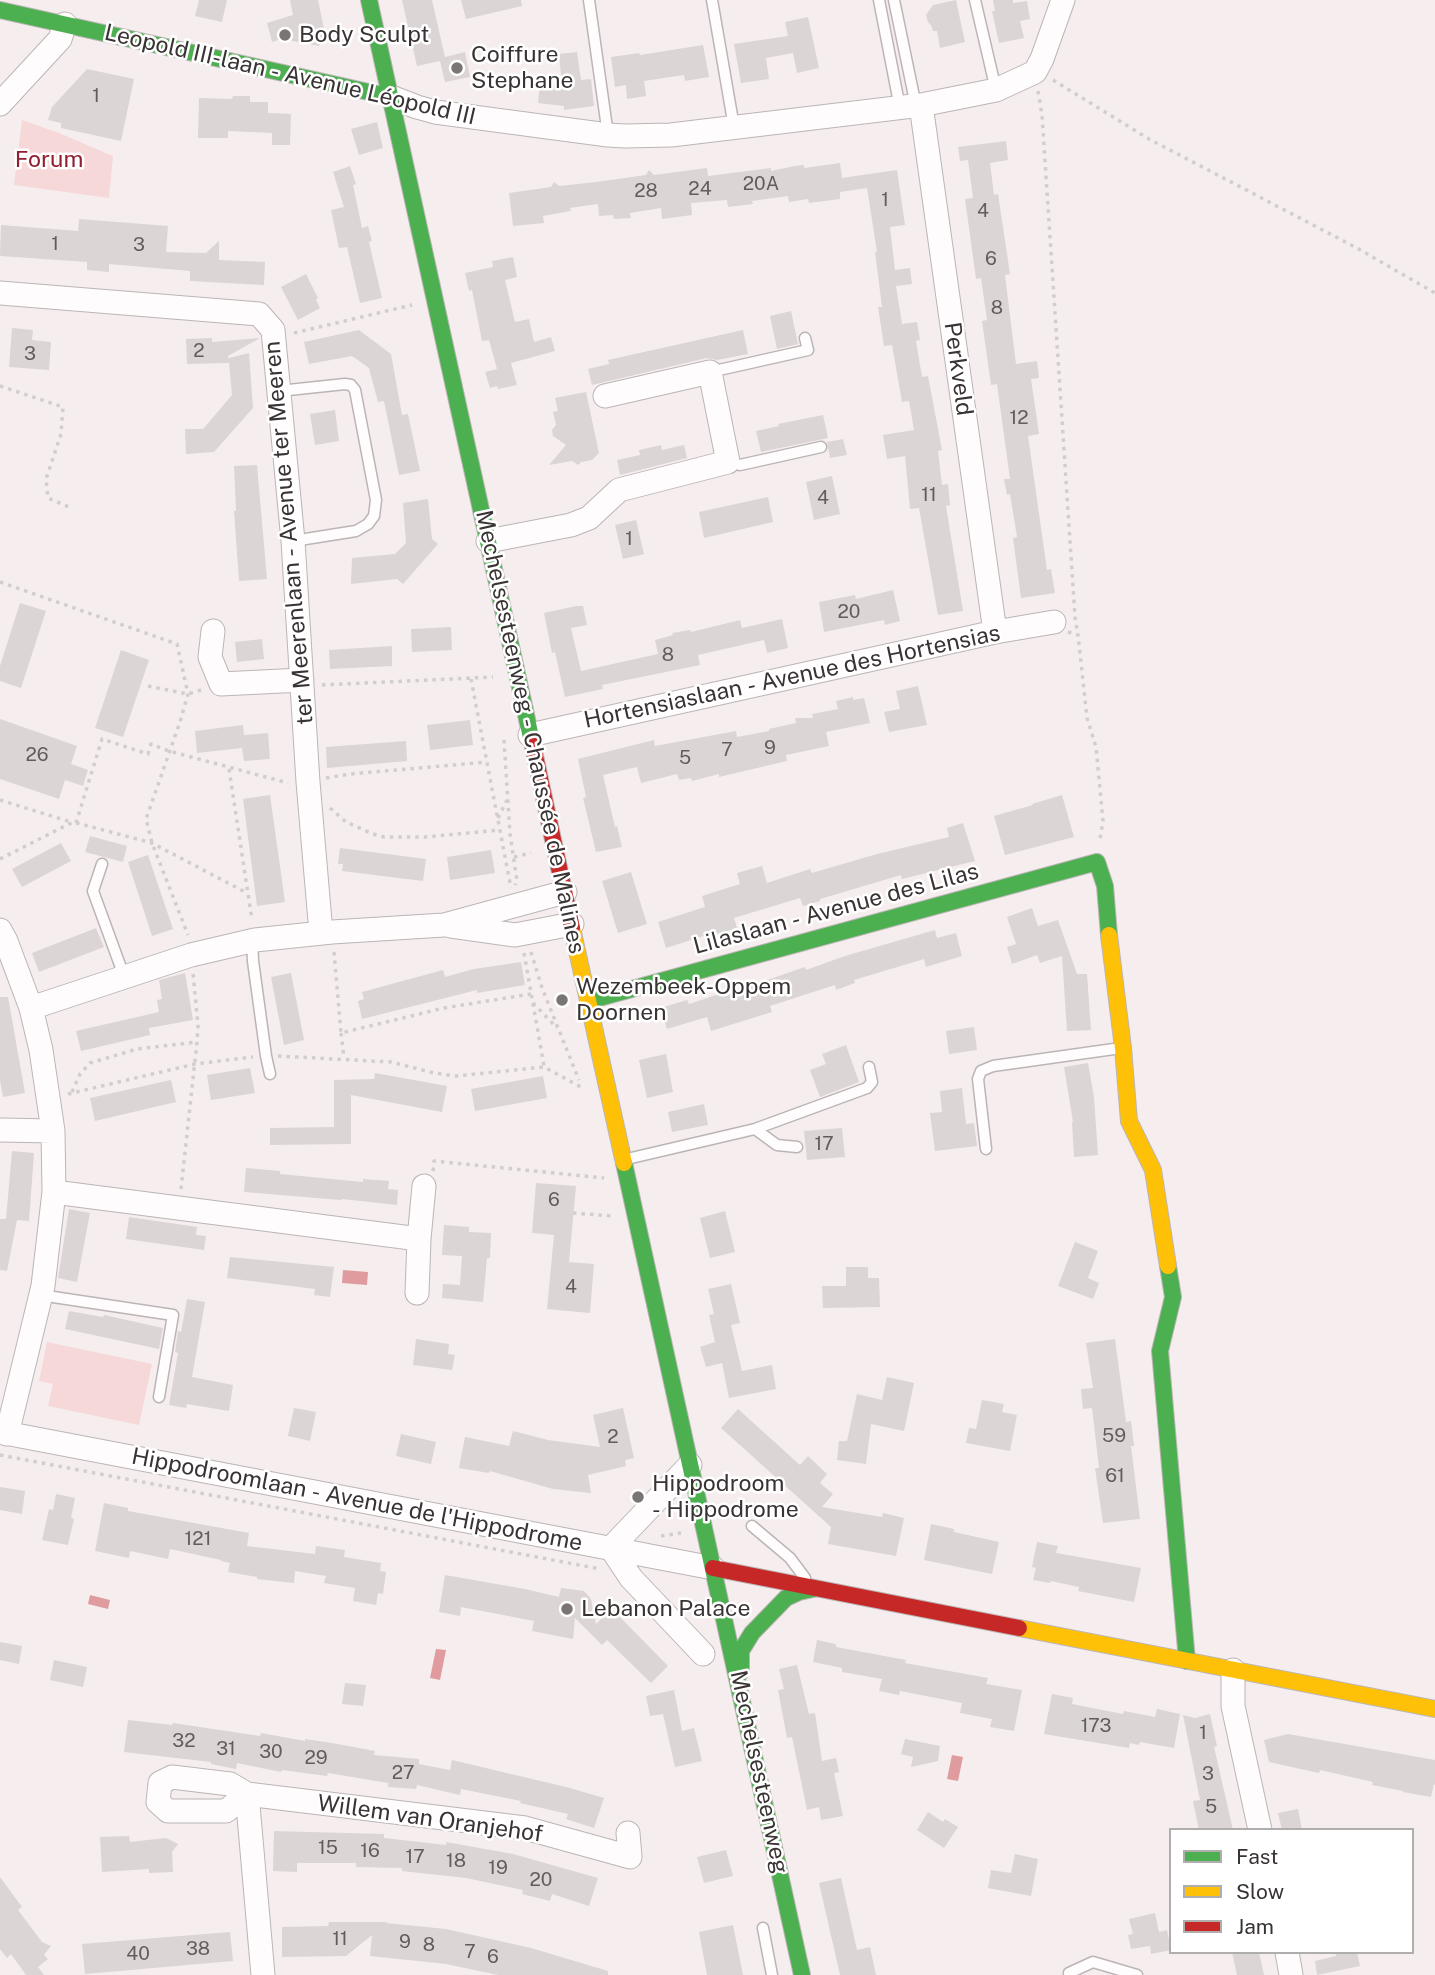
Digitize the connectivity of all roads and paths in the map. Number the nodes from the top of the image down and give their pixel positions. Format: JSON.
{"nodes":[{"id":1,"x":369,"y":0,"type":"edge"},
{"id":2,"x":589,"y":0,"type":"edge"},
{"id":3,"x":712,"y":0,"type":"edge"},
{"id":4,"x":879,"y":0,"type":"edge"},
{"id":5,"x":894,"y":0,"type":"edge"},
{"id":6,"x":975,"y":0,"type":"edge"},
{"id":7,"x":1063,"y":0,"type":"edge"},
{"id":8,"x":0,"y":10,"type":"edge"},
{"id":9,"x":65,"y":24,"type":"junction"},
{"id":10,"x":1035,"y":72,"type":"junction"},
{"id":11,"x":996,"y":90,"type":"junction"},
{"id":12,"x":391,"y":97,"type":"junction"},
{"id":13,"x":0,"y":104,"type":"edge"},
{"id":14,"x":913,"y":106,"type":"junction"},
{"id":15,"x":734,"y":127,"type":"junction"},
{"id":16,"x":608,"y":135,"type":"junction"},
{"id":17,"x":0,"y":293,"type":"edge"},
{"id":18,"x":1435,"y":293,"type":"edge"},
{"id":19,"x":435,"y":300,"type":"junction"},
{"id":20,"x":274,"y":337,"type":"junction"},
{"id":21,"x":804,"y":338,"type":"dead end"},
{"id":22,"x":710,"y":372,"type":"junction"},
{"id":23,"x":0,"y":386,"type":"edge"},
{"id":24,"x":279,"y":391,"type":"junction"},
{"id":25,"x":605,"y":396,"type":"dead end"},
{"id":26,"x":821,"y":447,"type":"dead end"},
{"id":27,"x":728,"y":462,"type":"junction"},
{"id":28,"x":69,"y":507,"type":"dead end"},
{"id":29,"x":293,"y":541,"type":"junction"},
{"id":30,"x":488,"y":541,"type":"junction"},
{"id":31,"x":0,"y":582,"type":"edge"},
{"id":32,"x":1054,"y":622,"type":"joint"},
{"id":33,"x":213,"y":631,"type":"dead end"},
{"id":34,"x":995,"y":632,"type":"junction"},
{"id":35,"x":1078,"y":635,"type":"junction"},
{"id":36,"x":500,"y":677,"type":"dead end"},
{"id":37,"x":471,"y":678,"type":"junction"},
{"id":38,"x":302,"y":683,"type":"junction"},
{"id":39,"x":221,"y":684,"type":"junction"},
{"id":40,"x":148,"y":685,"type":"dead end"},
{"id":41,"x":188,"y":694,"type":"junction"},
{"id":42,"x":503,"y":731,"type":"dead end"},
{"id":43,"x":530,"y":735,"type":"junction"},
{"id":44,"x":169,"y":751,"type":"junction"},
{"id":45,"x":487,"y":762,"type":"junction"},
{"id":46,"x":229,"y":768,"type":"junction"},
{"id":47,"x":308,"y":782,"type":"junction"},
{"id":48,"x":508,"y":799,"type":"junction"},
{"id":49,"x":0,"y":800,"type":"edge"},
{"id":50,"x":498,"y":818,"type":"junction"},
{"id":51,"x":74,"y":823,"type":"junction"},
{"id":52,"x":500,"y":830,"type":"junction"},
{"id":53,"x":152,"y":843,"type":"junction"},
{"id":54,"x":531,"y":853,"type":"dead end"},
{"id":55,"x":514,"y":857,"type":"junction"},
{"id":56,"x":0,"y":859,"type":"edge"},
{"id":57,"x":1097,"y":862,"type":"junction"},
{"id":58,"x":102,"y":863,"type":"dead end"},
{"id":59,"x":565,"y":892,"type":"junction"},
{"id":60,"x":247,"y":893,"type":"junction"},
{"id":61,"x":572,"y":924,"type":"junction"},
{"id":62,"x":444,"y":925,"type":"junction"},
{"id":63,"x":0,"y":930,"type":"edge"},
{"id":64,"x":327,"y":933,"type":"junction"},
{"id":65,"x":254,"y":940,"type":"junction"},
{"id":66,"x":523,"y":944,"type":"dead end"},
{"id":67,"x":531,"y":950,"type":"dead end"},
{"id":68,"x":191,"y":955,"type":"junction"},
{"id":69,"x":124,"y":976,"type":"junction"},
{"id":70,"x":531,"y":994,"type":"junction"},
{"id":71,"x":588,"y":1000,"type":"junction"},
{"id":72,"x":532,"y":1002,"type":"junction"},
{"id":73,"x":31,"y":1008,"type":"junction"},
{"id":74,"x":558,"y":1030,"type":"junction"},
{"id":75,"x":341,"y":1033,"type":"junction"},
{"id":76,"x":197,"y":1042,"type":"junction"},
{"id":77,"x":1123,"y":1048,"type":"junction"},
{"id":78,"x":266,"y":1056,"type":"junction"},
{"id":79,"x":344,"y":1058,"type":"junction"},
{"id":80,"x":195,"y":1064,"type":"junction"},
{"id":81,"x":544,"y":1067,"type":"junction"},
{"id":82,"x":869,"y":1067,"type":"dead end"},
{"id":83,"x":271,"y":1074,"type":"dead end"},
{"id":84,"x":72,"y":1092,"type":"junction"},
{"id":85,"x":49,"y":1099,"type":"junction"},
{"id":86,"x":0,"y":1129,"type":"edge"},
{"id":87,"x":755,"y":1129,"type":"junction"},
{"id":88,"x":53,"y":1131,"type":"junction"},
{"id":89,"x":797,"y":1147,"type":"dead end"},
{"id":90,"x":986,"y":1149,"type":"dead end"},
{"id":91,"x":623,"y":1160,"type":"junction"},
{"id":92,"x":627,"y":1180,"type":"junction"},
{"id":93,"x":424,"y":1186,"type":"joint"},
{"id":94,"x":54,"y":1192,"type":"junction"},
{"id":95,"x":179,"y":1208,"type":"junction"},
{"id":96,"x":573,"y":1213,"type":"dead end"},
{"id":97,"x":635,"y":1217,"type":"junction"},
{"id":98,"x":419,"y":1239,"type":"junction"},
{"id":99,"x":416,"y":1293,"type":"dead end"},
{"id":100,"x":40,"y":1295,"type":"junction"},
{"id":101,"x":159,"y":1397,"type":"dead end"},
{"id":102,"x":2,"y":1440,"type":"edge"},
{"id":103,"x":690,"y":1465,"type":"junction"},
{"id":104,"x":752,"y":1526,"type":"dead end"},
{"id":105,"x":646,"y":1529,"type":"junction"},
{"id":106,"x":691,"y":1531,"type":"dead end"},
{"id":107,"x":609,"y":1559,"type":"junction"},
{"id":108,"x":713,"y":1568,"type":"junction"},
{"id":109,"x":813,"y":1589,"type":"junction"},
{"id":110,"x":703,"y":1654,"type":"dead end"},
{"id":111,"x":1187,"y":1661,"type":"junction"},
{"id":112,"x":1233,"y":1670,"type":"junction"},
{"id":113,"x":742,"y":1694,"type":"junction"},
{"id":114,"x":1435,"y":1709,"type":"edge"},
{"id":115,"x":1260,"y":1828,"type":"edge"},
{"id":116,"x":628,"y":1833,"type":"dead end"},
{"id":117,"x":763,"y":1928,"type":"dead end"},
{"id":118,"x":1287,"y":1954,"type":"edge"},
{"id":119,"x":263,"y":1975,"type":"edge"},
{"id":120,"x":772,"y":1975,"type":"edge"},
{"id":121,"x":803,"y":1975,"type":"edge"},
{"id":122,"x":1069,"y":1975,"type":"edge"},
{"id":123,"x":1137,"y":1975,"type":"edge"},
{"id":124,"x":1292,"y":1975,"type":"edge"}],
"edges":[{"from":1,"to":12,"type":"main road","name":"Mechelsesteenweg - Chaussée de Malines"},
{"from":2,"to":16,"type":"lane"},
{"from":3,"to":15,"type":"lane"},
{"from":4,"to":14,"type":"lane"},
{"from":5,"to":14,"type":"lane"},
{"from":6,"to":11,"type":"lane"},
{"from":7,"to":10,"type":"street"},
{"from":8,"to":9,"type":"main road","name":"Leopold III-laan - Avenue Léopold III"},
{"from":9,"to":12,"type":"main road","name":"Leopold III-laan - Avenue Léopold III"},
{"from":9,"to":13,"type":"street"},
{"from":10,"to":11,"type":"street","name":"Leopold III-laan - Avenue Léopold III"},
{"from":10,"to":18,"type":"path"},
{"from":10,"to":35,"type":"path"},
{"from":11,"to":14,"type":"street","name":"Leopold III-laan - Avenue Léopold III"},
{"from":12,"to":16,"type":"street","name":"Leopold III-laan - Avenue Léopold III"},
{"from":12,"to":19,"type":"main road","name":"Mechelsesteenweg - Chaussée de Malines"},
{"from":14,"to":15,"type":"street","name":"Leopold III-laan - Avenue Léopold III"},
{"from":14,"to":34,"type":"street","name":"Perkveld"},
{"from":15,"to":16,"type":"street","name":"Leopold III-laan - Avenue Léopold III"},
{"from":17,"to":20,"type":"street","name":"ter Meerenlaan - Avenue ter Meeren"},
{"from":19,"to":20,"type":"path"},
{"from":19,"to":30,"type":"main road","name":"Mechelsesteenweg - Chaussée de Malines"},
{"from":20,"to":24,"type":"street","name":"ter Meerenlaan - Avenue ter Meeren"},
{"from":21,"to":22,"type":"lane"},
{"from":22,"to":25,"type":"street"},
{"from":22,"to":27,"type":"street"},
{"from":23,"to":28,"type":"path"},
{"from":24,"to":29,"type":"street","name":"ter Meerenlaan - Avenue ter Meeren"},
{"from":24,"to":29,"type":"lane"},
{"from":26,"to":27,"type":"lane"},
{"from":27,"to":30,"type":"street"},
{"from":29,"to":38,"type":"street","name":"ter Meerenlaan - Avenue ter Meeren"},
{"from":30,"to":43,"type":"main road","name":"Mechelsesteenweg - Chaussée de Malines"},
{"from":31,"to":41,"type":"path"},
{"from":32,"to":34,"type":"street","name":"Hortensiaslaan - Avenue des Hortensias"},
{"from":32,"to":35,"type":"path"},
{"from":33,"to":39,"type":"street"},
{"from":34,"to":43,"type":"street","name":"Hortensiaslaan - Avenue des Hortensias"},
{"from":35,"to":57,"type":"path"},
{"from":36,"to":37,"type":"path"},
{"from":37,"to":38,"type":"path"},
{"from":37,"to":45,"type":"path"},
{"from":38,"to":39,"type":"street"},
{"from":38,"to":47,"type":"street","name":"ter Meerenlaan - Avenue ter Meeren"},
{"from":39,"to":41,"type":"path"},
{"from":40,"to":41,"type":"path"},
{"from":41,"to":44,"type":"path"},
{"from":42,"to":48,"type":"path"},
{"from":43,"to":59,"type":"main road","name":"Mechelsesteenweg - Chaussée de Malines"},
{"from":44,"to":46,"type":"path"},
{"from":44,"to":51,"type":"path"},
{"from":44,"to":53,"type":"path"},
{"from":45,"to":47,"type":"path"},
{"from":45,"to":50,"type":"path"},
{"from":46,"to":47,"type":"path"},
{"from":46,"to":60,"type":"path"},
{"from":47,"to":52,"type":"path"},
{"from":47,"to":64,"type":"street","name":"ter Meerenlaan - Avenue ter Meeren"},
{"from":48,"to":50,"type":"path"},
{"from":48,"to":55,"type":"path"},
{"from":49,"to":51,"type":"path"},
{"from":50,"to":52,"type":"path"},
{"from":51,"to":53,"type":"path"},
{"from":51,"to":56,"type":"path"},
{"from":52,"to":55,"type":"path"},
{"from":53,"to":60,"type":"path"},
{"from":53,"to":68,"type":"path"},
{"from":54,"to":55,"type":"path"},
{"from":57,"to":71,"type":"main road","name":"Lilaslaan - Avenue des Lilas"},
{"from":57,"to":77,"type":"main road"},
{"from":58,"to":69,"type":"lane"},
{"from":59,"to":61,"type":"main road","name":"Mechelsesteenweg - Chaussée de Malines"},
{"from":59,"to":62,"type":"street"},
{"from":60,"to":65,"type":"path"},
{"from":61,"to":62,"type":"street"},
{"from":61,"to":71,"type":"main road","name":"Mechelsesteenweg - Chaussée de Malines"},
{"from":62,"to":64,"type":"street"},
{"from":63,"to":73,"type":"street"},
{"from":64,"to":65,"type":"street"},
{"from":64,"to":75,"type":"path"},
{"from":65,"to":68,"type":"street"},
{"from":65,"to":78,"type":"lane"},
{"from":66,"to":70,"type":"path"},
{"from":67,"to":74,"type":"path"},
{"from":68,"to":69,"type":"street"},
{"from":68,"to":76,"type":"path"},
{"from":69,"to":73,"type":"street"},
{"from":70,"to":72,"type":"path"},
{"from":70,"to":75,"type":"path"},
{"from":71,"to":91,"type":"main road","name":"Mechelsesteenweg - Chaussée de Malines"},
{"from":72,"to":74,"type":"path"},
{"from":72,"to":81,"type":"path"},
{"from":73,"to":85,"type":"street"},
{"from":74,"to":81,"type":"path"},
{"from":75,"to":79,"type":"path"},
{"from":76,"to":80,"type":"path"},
{"from":76,"to":84,"type":"path"},
{"from":77,"to":90,"type":"lane"},
{"from":77,"to":111,"type":"main road"},
{"from":78,"to":79,"type":"path"},
{"from":78,"to":80,"type":"path"},
{"from":78,"to":83,"type":"lane"},
{"from":79,"to":81,"type":"path"},
{"from":80,"to":84,"type":"path"},
{"from":80,"to":95,"type":"path"},
{"from":82,"to":87,"type":"lane"},
{"from":84,"to":85,"type":"path"},
{"from":85,"to":88,"type":"street"},
{"from":86,"to":88,"type":"street"},
{"from":87,"to":89,"type":"lane"},
{"from":87,"to":91,"type":"lane"},
{"from":88,"to":94,"type":"street"},
{"from":91,"to":92,"type":"main road","name":"Mechelsesteenweg - Chaussée de Malines"},
{"from":92,"to":93,"type":"path"},
{"from":92,"to":97,"type":"main road","name":"Mechelsesteenweg - Chaussée de Malines"},
{"from":93,"to":98,"type":"street"},
{"from":94,"to":95,"type":"street"},
{"from":94,"to":100,"type":"street"},
{"from":95,"to":98,"type":"street"},
{"from":96,"to":97,"type":"path"},
{"from":97,"to":103,"type":"main road","name":"Mechelsesteenweg - Chaussée de Malines"},
{"from":98,"to":99,"type":"street"},
{"from":100,"to":101,"type":"lane"},
{"from":100,"to":102,"type":"street"},
{"from":102,"to":107,"type":"street","name":"Hippodroomlaan - Avenue de l'Hippodrome"},
{"from":102,"to":107,"type":"path"},
{"from":103,"to":105,"type":"street"},
{"from":103,"to":108,"type":"main road","name":"Mechelsesteenweg - Chaussée de Malines"},
{"from":104,"to":109,"type":"lane"},
{"from":105,"to":106,"type":"path"},
{"from":105,"to":107,"type":"street"},
{"from":107,"to":108,"type":"street","name":"Hippodroomlaan - Avenue de l'Hippodrome"},
{"from":107,"to":110,"type":"street"},
{"from":108,"to":109,"type":"main road"},
{"from":108,"to":113,"type":"main road","name":"Mechelsesteenweg"},
{"from":109,"to":111,"type":"main road"},
{"from":109,"to":113,"type":"main road"},
{"from":111,"to":112,"type":"main road"},
{"from":112,"to":114,"type":"main road"},
{"from":112,"to":115,"type":"street"},
{"from":113,"to":121,"type":"main road","name":"Mechelsesteenweg"},
{"from":116,"to":119,"type":"street","name":"Willem van Oranjehof"},
{"from":117,"to":120,"type":"lane"},
{"from":118,"to":124,"type":"street"},
{"from":122,"to":123,"type":"lane"}]}
